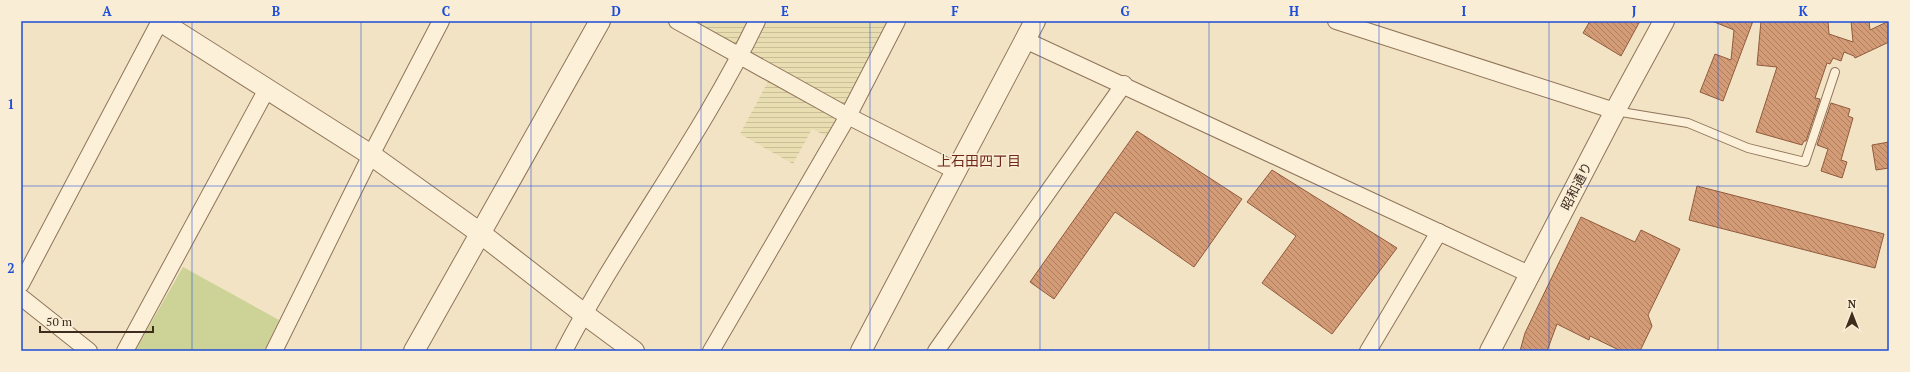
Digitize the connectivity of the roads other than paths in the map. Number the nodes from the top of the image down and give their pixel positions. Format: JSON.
{"nodes":[{"id":1,"x":160,"y":21,"type":"edge"},
{"id":2,"x":441,"y":21,"type":"edge"},
{"id":3,"x":600,"y":21,"type":"edge"},
{"id":4,"x":677,"y":21,"type":"edge"},
{"id":5,"x":757,"y":21,"type":"edge"},
{"id":6,"x":896,"y":21,"type":"edge"},
{"id":7,"x":1035,"y":21,"type":"edge"},
{"id":8,"x":1336,"y":21,"type":"edge"},
{"id":9,"x":1664,"y":21,"type":"edge"},
{"id":10,"x":1025,"y":40,"type":"junction"},
{"id":11,"x":740,"y":56,"type":"junction"},
{"id":12,"x":1835,"y":72,"type":"dead end"},
{"id":13,"x":1124,"y":84,"type":"junction"},
{"id":14,"x":267,"y":89,"type":"junction"},
{"id":15,"x":1615,"y":111,"type":"junction"},
{"id":16,"x":848,"y":116,"type":"junction"},
{"id":17,"x":371,"y":155,"type":"junction"},
{"id":18,"x":956,"y":171,"type":"junction"},
{"id":19,"x":1439,"y":232,"type":"junction"},
{"id":20,"x":480,"y":233,"type":"junction"},
{"id":21,"x":1531,"y":275,"type":"junction"},
{"id":22,"x":21,"y":284,"type":"edge"},
{"id":23,"x":21,"y":297,"type":"edge"},
{"id":24,"x":584,"y":314,"type":"junction"},
{"id":25,"x":89,"y":351,"type":"edge"},
{"id":26,"x":126,"y":351,"type":"edge"},
{"id":27,"x":274,"y":351,"type":"edge"},
{"id":28,"x":414,"y":351,"type":"edge"},
{"id":29,"x":564,"y":351,"type":"edge"},
{"id":30,"x":634,"y":351,"type":"edge"},
{"id":31,"x":711,"y":351,"type":"edge"},
{"id":32,"x":861,"y":351,"type":"edge"},
{"id":33,"x":936,"y":351,"type":"edge"},
{"id":34,"x":1368,"y":351,"type":"edge"},
{"id":35,"x":1490,"y":351,"type":"edge"}],
"edges":[{"from":1,"to":14,"type":"street"},
{"from":1,"to":22,"type":"street"},
{"from":2,"to":17,"type":"street"},
{"from":3,"to":20,"type":"street"},
{"from":4,"to":11,"type":"street"},
{"from":5,"to":11,"type":"street"},
{"from":6,"to":16,"type":"street"},
{"from":7,"to":10,"type":"street"},
{"from":8,"to":15,"type":"street"},
{"from":9,"to":15,"type":"street","name":"昭和通り"},
{"from":10,"to":13,"type":"street"},
{"from":10,"to":18,"type":"street"},
{"from":11,"to":16,"type":"street"},
{"from":11,"to":24,"type":"street"},
{"from":12,"to":15,"type":"lane"},
{"from":13,"to":19,"type":"street"},
{"from":13,"to":33,"type":"street"},
{"from":14,"to":17,"type":"street"},
{"from":14,"to":26,"type":"street"},
{"from":15,"to":21,"type":"street","name":"昭和通り"},
{"from":16,"to":18,"type":"street"},
{"from":16,"to":31,"type":"street"},
{"from":17,"to":20,"type":"street"},
{"from":17,"to":27,"type":"street"},
{"from":18,"to":32,"type":"street"},
{"from":19,"to":21,"type":"street"},
{"from":19,"to":34,"type":"street"},
{"from":20,"to":24,"type":"street"},
{"from":20,"to":28,"type":"street"},
{"from":21,"to":35,"type":"street","name":"昭和通り"},
{"from":23,"to":25,"type":"street"},
{"from":24,"to":29,"type":"street"},
{"from":24,"to":30,"type":"street"}]}
